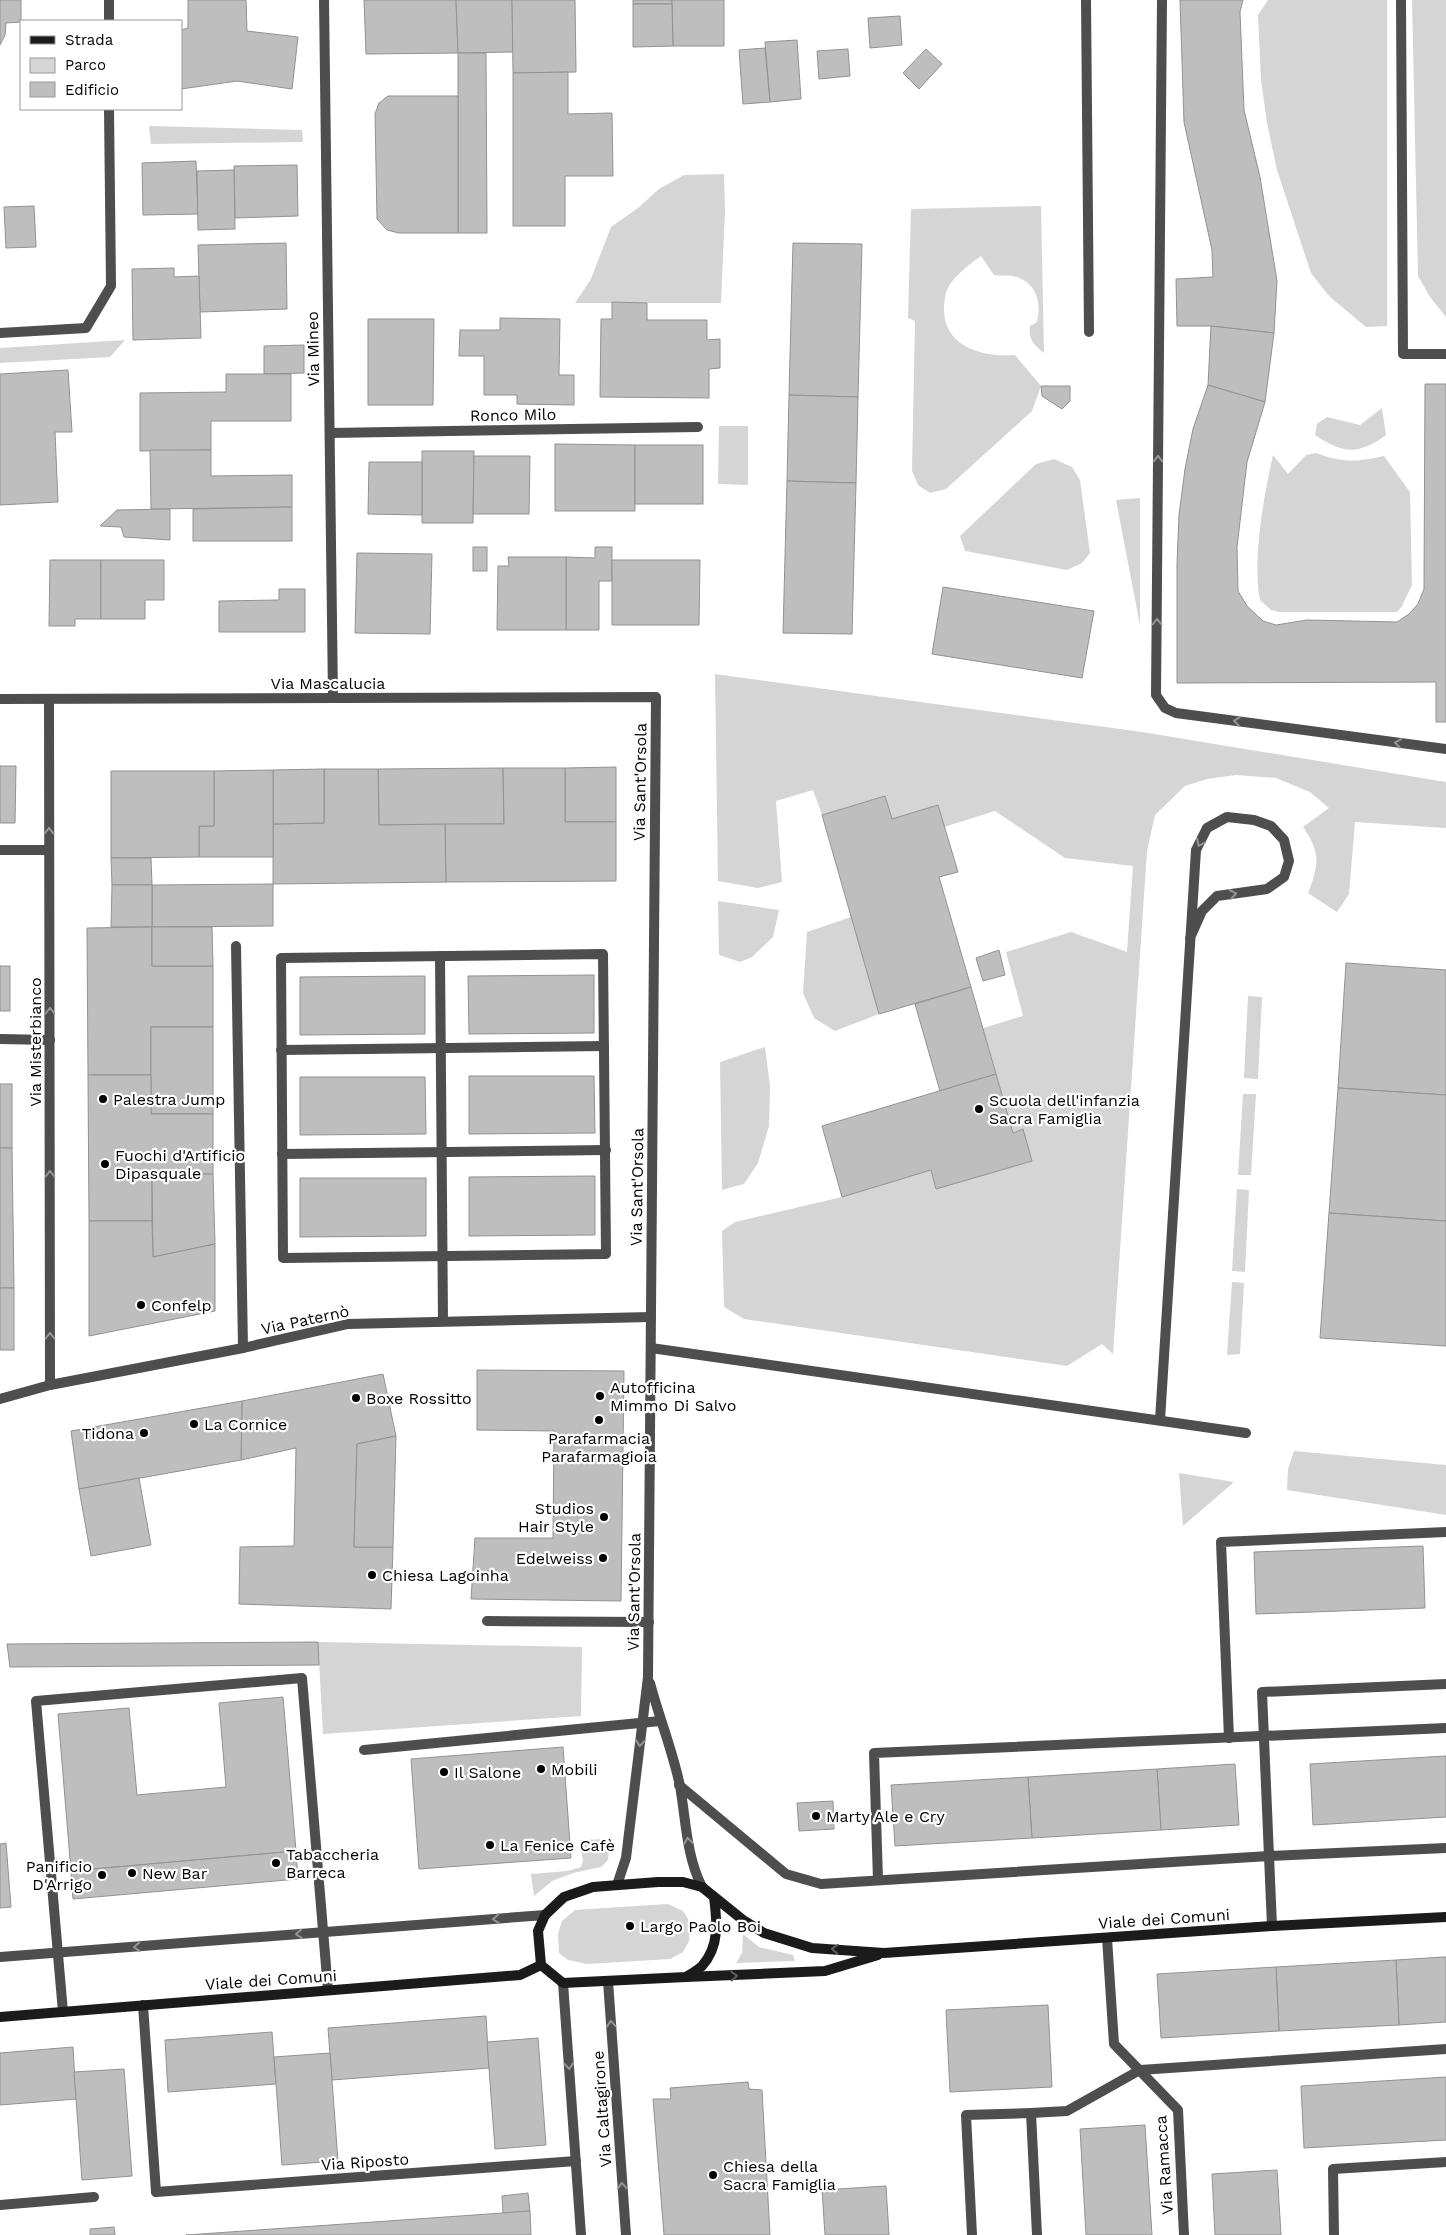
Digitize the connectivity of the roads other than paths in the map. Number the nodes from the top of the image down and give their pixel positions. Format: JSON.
{"nodes":[{"id":1,"x":108,"y":0,"type":"edge"},
{"id":2,"x":324,"y":0,"type":"edge"},
{"id":3,"x":1086,"y":0,"type":"edge"},
{"id":4,"x":1162,"y":0,"type":"edge"},
{"id":5,"x":1401,"y":0,"type":"edge"},
{"id":6,"x":109,"y":20,"type":"edge"},
{"id":7,"x":110,"y":110,"type":"edge"},
{"id":8,"x":1089,"y":332,"type":"dead end"},
{"id":9,"x":0,"y":333,"type":"edge"},
{"id":10,"x":1446,"y":354,"type":"edge"},
{"id":11,"x":698,"y":427,"type":"dead end"},
{"id":12,"x":330,"y":433,"type":"junction"},
{"id":13,"x":656,"y":697,"type":"joint"},
{"id":14,"x":333,"y":698,"type":"junction"},
{"id":15,"x":0,"y":699,"type":"edge"},
{"id":16,"x":49,"y":699,"type":"junction"},
{"id":17,"x":1446,"y":749,"type":"edge"},
{"id":18,"x":0,"y":850,"type":"edge"},
{"id":19,"x":49,"y":850,"type":"junction"},
{"id":20,"x":1190,"y":938,"type":"junction"},
{"id":21,"x":236,"y":946,"type":"dead end"},
{"id":22,"x":440,"y":956,"type":"junction"},
{"id":23,"x":0,"y":1039,"type":"edge"},
{"id":24,"x":50,"y":1040,"type":"junction"},
{"id":25,"x":604,"y":1046,"type":"junction"},
{"id":26,"x":441,"y":1048,"type":"junction"},
{"id":27,"x":281,"y":1050,"type":"junction"},
{"id":28,"x":606,"y":1150,"type":"junction"},
{"id":29,"x":442,"y":1152,"type":"junction"},
{"id":30,"x":282,"y":1154,"type":"junction"},
{"id":31,"x":443,"y":1256,"type":"junction"},
{"id":32,"x":651,"y":1317,"type":"junction"},
{"id":33,"x":443,"y":1320,"type":"junction"},
{"id":34,"x":243,"y":1348,"type":"junction"},
{"id":35,"x":651,"y":1348,"type":"junction"},
{"id":36,"x":50,"y":1385,"type":"junction"},
{"id":37,"x":0,"y":1398,"type":"edge"},
{"id":38,"x":1160,"y":1420,"type":"junction"},
{"id":39,"x":1246,"y":1433,"type":"dead end"},
{"id":40,"x":1446,"y":1532,"type":"edge"},
{"id":41,"x":487,"y":1620,"type":"dead end"},
{"id":42,"x":648,"y":1622,"type":"junction"},
{"id":43,"x":648,"y":1677,"type":"junction"},
{"id":44,"x":1446,"y":1684,"type":"edge"},
{"id":45,"x":660,"y":1721,"type":"junction"},
{"id":46,"x":642,"y":1724,"type":"junction"},
{"id":47,"x":1446,"y":1728,"type":"edge"},
{"id":48,"x":1264,"y":1736,"type":"junction"},
{"id":49,"x":1229,"y":1738,"type":"junction"},
{"id":50,"x":364,"y":1750,"type":"dead end"},
{"id":51,"x":680,"y":1785,"type":"junction"},
{"id":52,"x":1446,"y":1848,"type":"edge"},
{"id":53,"x":1269,"y":1856,"type":"junction"},
{"id":54,"x":878,"y":1880,"type":"junction"},
{"id":55,"x":616,"y":1885,"type":"junction"},
{"id":56,"x":702,"y":1887,"type":"junction"},
{"id":57,"x":714,"y":1897,"type":"junction"},
{"id":58,"x":545,"y":1915,"type":"junction"},
{"id":59,"x":1446,"y":1917,"type":"edge"},
{"id":60,"x":1272,"y":1926,"type":"junction"},
{"id":61,"x":323,"y":1932,"type":"junction"},
{"id":62,"x":1107,"y":1938,"type":"junction"},
{"id":63,"x":58,"y":1953,"type":"junction"},
{"id":64,"x":884,"y":1953,"type":"junction"},
{"id":65,"x":0,"y":1957,"type":"edge"},
{"id":66,"x":541,"y":1965,"type":"junction"},
{"id":67,"x":686,"y":1977,"type":"junction"},
{"id":68,"x":608,"y":1981,"type":"junction"},
{"id":69,"x":563,"y":1983,"type":"junction"},
{"id":70,"x":328,"y":1990,"type":"junction"},
{"id":71,"x":142,"y":2005,"type":"junction"},
{"id":72,"x":63,"y":2012,"type":"junction"},
{"id":73,"x":0,"y":2017,"type":"edge"},
{"id":74,"x":1446,"y":2049,"type":"edge"},
{"id":75,"x":1140,"y":2070,"type":"junction"},
{"id":76,"x":1031,"y":2113,"type":"junction"},
{"id":77,"x":576,"y":2161,"type":"junction"},
{"id":78,"x":1446,"y":2162,"type":"edge"},
{"id":79,"x":94,"y":2197,"type":"dead end"},
{"id":80,"x":0,"y":2205,"type":"edge"},
{"id":81,"x":582,"y":2235,"type":"edge"},
{"id":82,"x":626,"y":2235,"type":"edge"},
{"id":83,"x":972,"y":2235,"type":"edge"},
{"id":84,"x":1037,"y":2235,"type":"edge"},
{"id":85,"x":1184,"y":2235,"type":"edge"},
{"id":86,"x":1334,"y":2235,"type":"edge"}],
"edges":[{"from":1,"to":6,"type":"street"},
{"from":2,"to":12,"type":"street","name":"Via Mineo"},
{"from":3,"to":8,"type":"street"},
{"from":17,"to":4,"type":"street","one_way":true},
{"from":5,"to":10,"type":"street"},
{"from":7,"to":9,"type":"street"},
{"from":11,"to":12,"type":"street","name":"Ronco Milo"},
{"from":12,"to":14,"type":"street","name":"Via Mineo"},
{"from":13,"to":14,"type":"street","name":"Via Mascalucia"},
{"from":13,"to":32,"type":"street","name":"Via Sant'Orsola"},
{"from":14,"to":16,"type":"street","name":"Via Mascalucia"},
{"from":15,"to":16,"type":"street","name":"Via Mascalucia"},
{"from":19,"to":16,"type":"street","name":"Via Misterbianco","one_way":true},
{"from":18,"to":19,"type":"street"},
{"from":24,"to":19,"type":"street","name":"Via Misterbianco","one_way":true},
{"from":20,"to":20,"type":"street","one_way":true},
{"from":20,"to":38,"type":"street"},
{"from":21,"to":34,"type":"street"},
{"from":22,"to":25,"type":"street"},
{"from":22,"to":26,"type":"street"},
{"from":22,"to":27,"type":"street"},
{"from":23,"to":24,"type":"street"},
{"from":36,"to":24,"type":"street","name":"Via Misterbianco","one_way":true},
{"from":25,"to":26,"type":"street"},
{"from":25,"to":28,"type":"street"},
{"from":26,"to":27,"type":"street"},
{"from":26,"to":29,"type":"street"},
{"from":27,"to":30,"type":"street"},
{"from":28,"to":29,"type":"street"},
{"from":28,"to":31,"type":"street"},
{"from":29,"to":30,"type":"street"},
{"from":29,"to":31,"type":"street"},
{"from":30,"to":31,"type":"street"},
{"from":31,"to":33,"type":"street"},
{"from":32,"to":33,"type":"street","name":"Via Paternò"},
{"from":32,"to":35,"type":"street","name":"Via Sant'Orsola"},
{"from":33,"to":34,"type":"street","name":"Via Paternò"},
{"from":34,"to":36,"type":"street","name":"Via Paternò"},
{"from":35,"to":38,"type":"street"},
{"from":35,"to":42,"type":"street","name":"Via Sant'Orsola"},
{"from":36,"to":37,"type":"street","name":"Via Paternò"},
{"from":38,"to":39,"type":"street"},
{"from":40,"to":49,"type":"street"},
{"from":41,"to":42,"type":"street"},
{"from":42,"to":43,"type":"street","name":"Via Sant'Orsola"},
{"from":43,"to":45,"type":"street"},
{"from":43,"to":46,"type":"street"},
{"from":44,"to":48,"type":"street"},
{"from":45,"to":46,"type":"street"},
{"from":45,"to":51,"type":"street"},
{"from":46,"to":50,"type":"street"},
{"from":46,"to":55,"type":"street","one_way":true},
{"from":47,"to":48,"type":"street"},
{"from":48,"to":49,"type":"street"},
{"from":48,"to":53,"type":"street"},
{"from":49,"to":54,"type":"street"},
{"from":51,"to":54,"type":"street"},
{"from":56,"to":51,"type":"street","one_way":true},
{"from":52,"to":53,"type":"street"},
{"from":53,"to":54,"type":"street"},
{"from":53,"to":60,"type":"street"},
{"from":55,"to":56,"type":"street"},
{"from":55,"to":58,"type":"street"},
{"from":56,"to":57,"type":"street"},
{"from":64,"to":57,"type":"street","one_way":true},
{"from":57,"to":67,"type":"street"},
{"from":58,"to":61,"type":"street","one_way":true},
{"from":58,"to":66,"type":"street"},
{"from":59,"to":60,"type":"street","name":"Viale dei Comuni"},
{"from":60,"to":62,"type":"street","name":"Viale dei Comuni"},
{"from":61,"to":63,"type":"street","one_way":true},
{"from":61,"to":63,"type":"street"},
{"from":61,"to":70,"type":"street"},
{"from":62,"to":64,"type":"street","name":"Viale dei Comuni"},
{"from":62,"to":75,"type":"street","name":"Via Ramacca"},
{"from":63,"to":65,"type":"street"},
{"from":63,"to":72,"type":"street"},
{"from":67,"to":64,"type":"street","one_way":true},
{"from":66,"to":69,"type":"street"},
{"from":66,"to":70,"type":"street","name":"Viale dei Comuni"},
{"from":67,"to":68,"type":"street"},
{"from":68,"to":69,"type":"street"},
{"from":82,"to":68,"type":"street","name":"Via Caltagirone","one_way":true},
{"from":69,"to":77,"type":"street","name":"Via Caltagirone","one_way":true},
{"from":70,"to":71,"type":"street","name":"Viale dei Comuni"},
{"from":71,"to":72,"type":"street","name":"Viale dei Comuni"},
{"from":71,"to":77,"type":"street","name":"Via Riposto"},
{"from":72,"to":73,"type":"street","name":"Viale dei Comuni"},
{"from":74,"to":75,"type":"street"},
{"from":75,"to":76,"type":"street"},
{"from":75,"to":85,"type":"street","name":"Via Ramacca"},
{"from":76,"to":83,"type":"street"},
{"from":76,"to":84,"type":"street"},
{"from":77,"to":81,"type":"street","name":"Via Caltagirone"},
{"from":78,"to":86,"type":"street"},
{"from":79,"to":80,"type":"street"}]}
